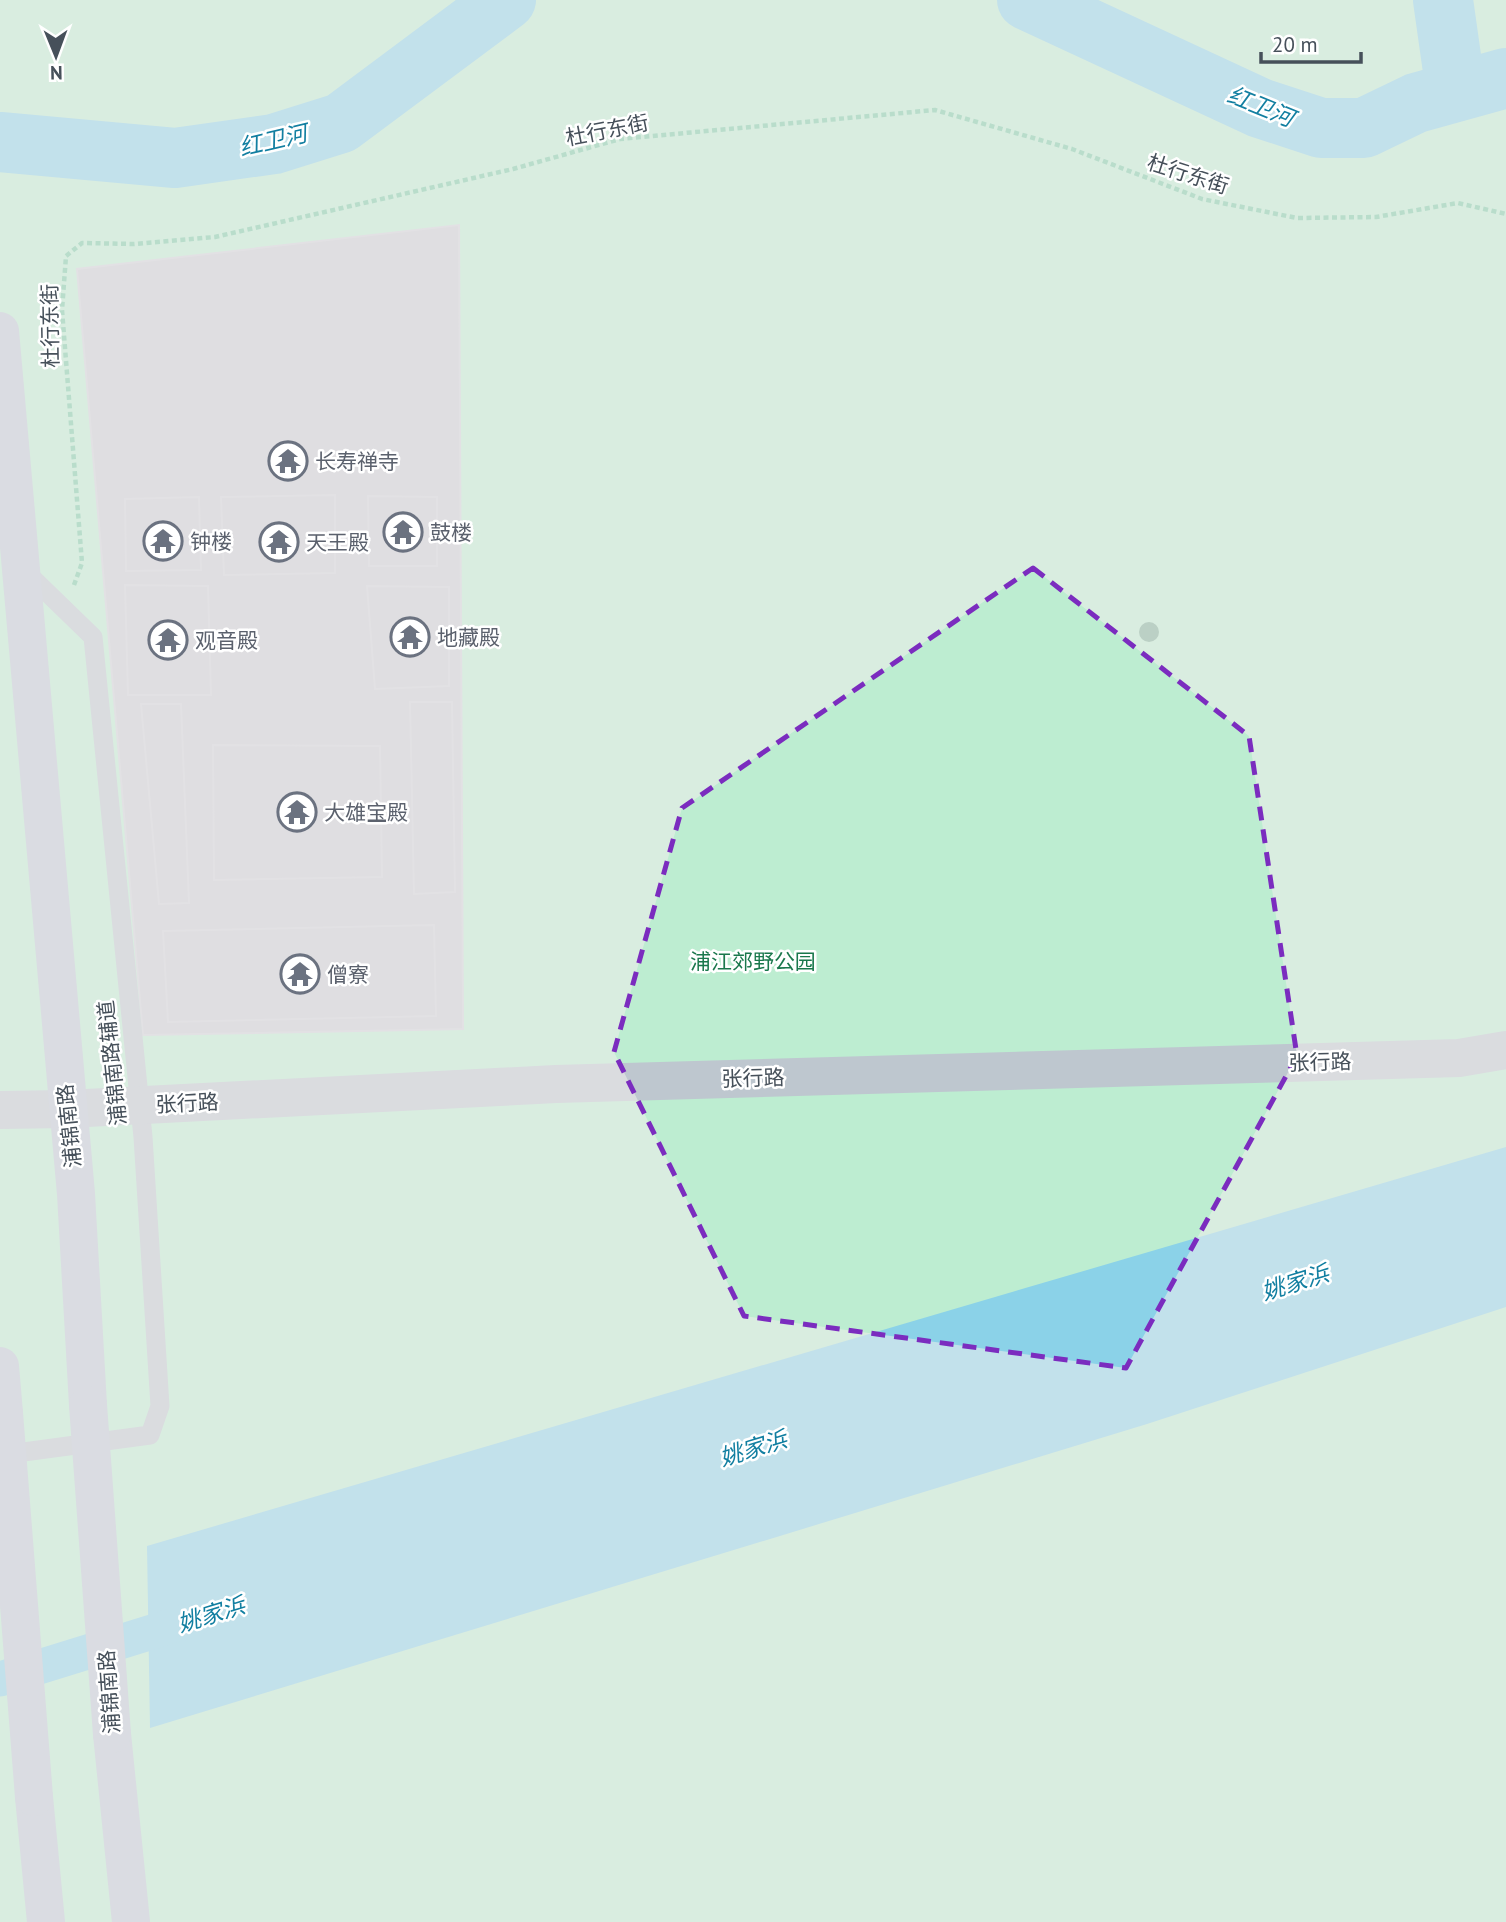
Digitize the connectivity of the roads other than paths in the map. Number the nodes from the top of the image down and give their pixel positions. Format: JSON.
{"nodes":[{"id":1,"x":0,"y":331,"type":"edge"},
{"id":2,"x":20,"y":565,"type":"junction"},
{"id":3,"x":1506,"y":1050,"type":"edge"},
{"id":4,"x":138,"y":1105,"type":"junction"},
{"id":5,"x":67,"y":1109,"type":"junction"},
{"id":6,"x":0,"y":1110,"type":"edge"},
{"id":7,"x":0,"y":1366,"type":"edge"},
{"id":8,"x":0,"y":1455,"type":"edge"},
{"id":9,"x":46,"y":1922,"type":"edge"},
{"id":10,"x":131,"y":1922,"type":"edge"}],
"edges":[{"from":1,"to":2,"type":"main road","name":"浦锦南路"},
{"from":2,"to":4,"type":"lane","name":"浦锦南路辅道"},
{"from":2,"to":5,"type":"main road","name":"浦锦南路"},
{"from":3,"to":4,"type":"street","name":"张行路"},
{"from":4,"to":5,"type":"street","name":"张行路"},
{"from":4,"to":8,"type":"lane","name":"浦锦南路辅道"},
{"from":5,"to":6,"type":"street","name":"张行路"},
{"from":5,"to":10,"type":"main road","name":"浦锦南路","bridge":true},
{"from":7,"to":9,"type":"main road","bridge":true}]}
